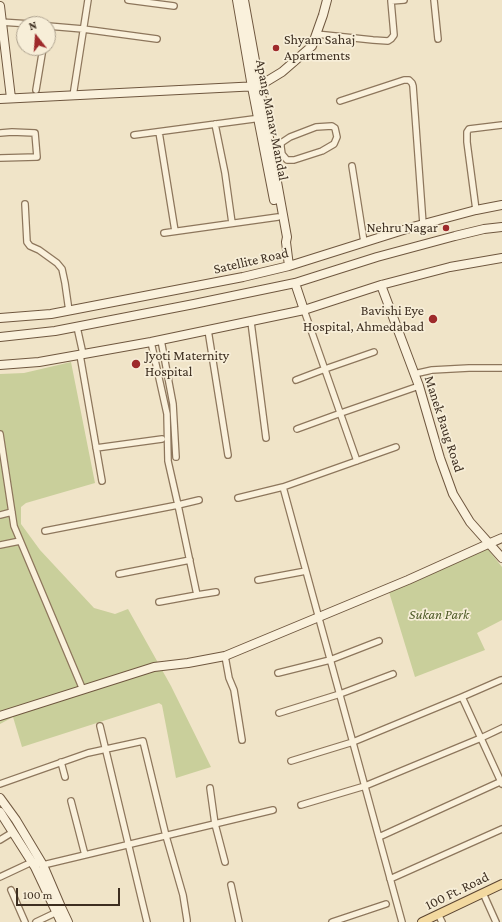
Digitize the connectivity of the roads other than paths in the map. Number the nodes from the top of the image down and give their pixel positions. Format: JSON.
{"nodes":[{"id":1,"x":88,"y":0,"type":"edge"},
{"id":2,"x":128,"y":0,"type":"edge"},
{"id":3,"x":237,"y":0,"type":"edge"},
{"id":4,"x":244,"y":0,"type":"edge"},
{"id":5,"x":327,"y":0,"type":"edge"},
{"id":6,"x":391,"y":0,"type":"edge"},
{"id":7,"x":404,"y":0,"type":"edge"},
{"id":8,"x":434,"y":0,"type":"edge"},
{"id":9,"x":0,"y":6,"type":"edge"},
{"id":10,"x":174,"y":6,"type":"dead end"},
{"id":11,"x":1,"y":21,"type":"edge"},
{"id":12,"x":16,"y":22,"type":"edge"},
{"id":13,"x":56,"y":27,"type":"edge"},
{"id":14,"x":83,"y":29,"type":"junction"},
{"id":15,"x":316,"y":34,"type":"junction"},
{"id":16,"x":157,"y":39,"type":"dead end"},
{"id":17,"x":438,"y":39,"type":"dead end"},
{"id":18,"x":42,"y":56,"type":"edge"},
{"id":19,"x":256,"y":86,"type":"junction"},
{"id":20,"x":36,"y":90,"type":"dead end"},
{"id":21,"x":73,"y":96,"type":"junction"},
{"id":22,"x":11,"y":98,"type":"junction"},
{"id":23,"x":0,"y":99,"type":"edge"},
{"id":24,"x":340,"y":101,"type":"dead end"},
{"id":25,"x":262,"y":117,"type":"junction"},
{"id":26,"x":215,"y":124,"type":"junction"},
{"id":27,"x":502,"y":125,"type":"edge"},
{"id":28,"x":0,"y":132,"type":"edge"},
{"id":29,"x":159,"y":132,"type":"junction"},
{"id":30,"x":134,"y":135,"type":"dead end"},
{"id":31,"x":280,"y":147,"type":"junction"},
{"id":32,"x":271,"y":149,"type":"junction"},
{"id":33,"x":0,"y":158,"type":"edge"},
{"id":34,"x":352,"y":166,"type":"dead end"},
{"id":35,"x":25,"y":204,"type":"dead end"},
{"id":36,"x":502,"y":205,"type":"edge"},
{"id":37,"x":476,"y":210,"type":"junction"},
{"id":38,"x":278,"y":217,"type":"junction"},
{"id":39,"x":232,"y":223,"type":"junction"},
{"id":40,"x":423,"y":224,"type":"junction"},
{"id":41,"x":502,"y":227,"type":"edge"},
{"id":42,"x":174,"y":231,"type":"junction"},
{"id":43,"x":164,"y":233,"type":"dead end"},
{"id":44,"x":286,"y":242,"type":"junction"},
{"id":45,"x":364,"y":242,"type":"junction"},
{"id":46,"x":502,"y":258,"type":"edge"},
{"id":47,"x":290,"y":266,"type":"junction"},
{"id":48,"x":295,"y":283,"type":"junction"},
{"id":49,"x":381,"y":285,"type":"junction"},
{"id":50,"x":304,"y":310,"type":"junction"},
{"id":51,"x":68,"y":311,"type":"junction"},
{"id":52,"x":0,"y":318,"type":"edge"},
{"id":53,"x":251,"y":322,"type":"junction"},
{"id":54,"x":77,"y":327,"type":"junction"},
{"id":55,"x":208,"y":330,"type":"junction"},
{"id":56,"x":0,"y":338,"type":"edge"},
{"id":57,"x":161,"y":340,"type":"junction"},
{"id":58,"x":151,"y":342,"type":"junction"},
{"id":59,"x":374,"y":352,"type":"dead end"},
{"id":60,"x":82,"y":354,"type":"junction"},
{"id":61,"x":0,"y":365,"type":"edge"},
{"id":62,"x":502,"y":368,"type":"edge"},
{"id":63,"x":325,"y":369,"type":"junction"},
{"id":64,"x":414,"y":374,"type":"junction"},
{"id":65,"x":296,"y":380,"type":"dead end"},
{"id":66,"x":419,"y":386,"type":"junction"},
{"id":67,"x":341,"y":413,"type":"junction"},
{"id":68,"x":297,"y":429,"type":"dead end"},
{"id":69,"x":0,"y":434,"type":"edge"},
{"id":70,"x":266,"y":438,"type":"dead end"},
{"id":71,"x":162,"y":439,"type":"dead end"},
{"id":72,"x":396,"y":447,"type":"dead end"},
{"id":73,"x":96,"y":448,"type":"junction"},
{"id":74,"x":228,"y":455,"type":"dead end"},
{"id":75,"x":176,"y":457,"type":"dead end"},
{"id":76,"x":357,"y":461,"type":"junction"},
{"id":77,"x":102,"y":481,"type":"dead end"},
{"id":78,"x":283,"y":487,"type":"junction"},
{"id":79,"x":238,"y":498,"type":"dead end"},
{"id":80,"x":199,"y":500,"type":"dead end"},
{"id":81,"x":178,"y":505,"type":"junction"},
{"id":82,"x":12,"y":512,"type":"junction"},
{"id":83,"x":0,"y":515,"type":"edge"},
{"id":84,"x":45,"y":531,"type":"dead end"},
{"id":85,"x":502,"y":538,"type":"edge"},
{"id":86,"x":20,"y":541,"type":"junction"},
{"id":87,"x":488,"y":544,"type":"junction"},
{"id":88,"x":0,"y":546,"type":"edge"},
{"id":89,"x":502,"y":558,"type":"edge"},
{"id":90,"x":190,"y":560,"type":"junction"},
{"id":91,"x":306,"y":571,"type":"junction"},
{"id":92,"x":119,"y":574,"type":"dead end"},
{"id":93,"x":258,"y":580,"type":"dead end"},
{"id":94,"x":216,"y":592,"type":"dead end"},
{"id":95,"x":197,"y":595,"type":"junction"},
{"id":96,"x":159,"y":602,"type":"dead end"},
{"id":97,"x":318,"y":617,"type":"junction"},
{"id":98,"x":380,"y":641,"type":"dead end"},
{"id":99,"x":225,"y":656,"type":"junction"},
{"id":100,"x":330,"y":660,"type":"junction"},
{"id":101,"x":278,"y":673,"type":"dead end"},
{"id":102,"x":393,"y":674,"type":"dead end"},
{"id":103,"x":501,"y":680,"type":"edge"},
{"id":104,"x":83,"y":690,"type":"junction"},
{"id":105,"x":340,"y":694,"type":"junction"},
{"id":106,"x":462,"y":697,"type":"junction"},
{"id":107,"x":279,"y":713,"type":"dead end"},
{"id":108,"x":0,"y":716,"type":"edge"},
{"id":109,"x":100,"y":726,"type":"dead end"},
{"id":110,"x":502,"y":728,"type":"edge"},
{"id":111,"x":481,"y":738,"type":"junction"},
{"id":112,"x":242,"y":740,"type":"dead end"},
{"id":113,"x":353,"y":742,"type":"junction"},
{"id":114,"x":106,"y":749,"type":"junction"},
{"id":115,"x":291,"y":761,"type":"dead end"},
{"id":116,"x":61,"y":762,"type":"junction"},
{"id":117,"x":65,"y":777,"type":"dead end"},
{"id":118,"x":502,"y":782,"type":"edge"},
{"id":119,"x":0,"y":784,"type":"edge"},
{"id":120,"x":365,"y":786,"type":"junction"},
{"id":121,"x":210,"y":788,"type":"dead end"},
{"id":122,"x":0,"y":798,"type":"edge"},
{"id":123,"x":71,"y":801,"type":"dead end"},
{"id":124,"x":301,"y":805,"type":"dead end"},
{"id":125,"x":273,"y":810,"type":"dead end"},
{"id":126,"x":0,"y":812,"type":"edge"},
{"id":127,"x":215,"y":824,"type":"junction"},
{"id":128,"x":502,"y":829,"type":"edge"},
{"id":129,"x":13,"y":832,"type":"junction"},
{"id":130,"x":166,"y":836,"type":"junction"},
{"id":131,"x":379,"y":836,"type":"junction"},
{"id":132,"x":0,"y":840,"type":"edge"},
{"id":133,"x":128,"y":845,"type":"junction"},
{"id":134,"x":85,"y":855,"type":"junction"},
{"id":135,"x":32,"y":862,"type":"junction"},
{"id":136,"x":225,"y":862,"type":"dead end"},
{"id":137,"x":43,"y":865,"type":"junction"},
{"id":138,"x":0,"y":877,"type":"edge"},
{"id":139,"x":390,"y":879,"type":"junction"},
{"id":140,"x":502,"y":884,"type":"edge"},
{"id":141,"x":231,"y":885,"type":"dead end"},
{"id":142,"x":11,"y":890,"type":"dead end"},
{"id":143,"x":483,"y":893,"type":"junction"},
{"id":144,"x":386,"y":904,"type":"dead end"},
{"id":145,"x":57,"y":912,"type":"junction"},
{"id":146,"x":440,"y":918,"type":"edge"},
{"id":147,"x":25,"y":922,"type":"edge"},
{"id":148,"x":36,"y":922,"type":"edge"},
{"id":149,"x":61,"y":922,"type":"edge"},
{"id":150,"x":68,"y":922,"type":"edge"},
{"id":151,"x":147,"y":922,"type":"edge"},
{"id":152,"x":186,"y":922,"type":"edge"},
{"id":153,"x":239,"y":922,"type":"edge"},
{"id":154,"x":332,"y":922,"type":"edge"},
{"id":155,"x":402,"y":922,"type":"edge"},
{"id":156,"x":422,"y":922,"type":"edge"},
{"id":157,"x":496,"y":922,"type":"edge"}],
"edges":[{"from":1,"to":14,"type":"street"},
{"from":2,"to":10,"type":"street"},
{"from":3,"to":19,"type":"street","name":"Apang Manav Mandal"},
{"from":4,"to":19,"type":"street"},
{"from":5,"to":15,"type":"street"},
{"from":6,"to":7,"type":"street"},
{"from":6,"to":15,"type":"street"},
{"from":8,"to":17,"type":"street"},
{"from":9,"to":11,"type":"street"},
{"from":11,"to":12,"type":"street"},
{"from":11,"to":22,"type":"street"},
{"from":13,"to":14,"type":"street"},
{"from":14,"to":16,"type":"street"},
{"from":14,"to":21,"type":"street"},
{"from":15,"to":19,"type":"street"},
{"from":18,"to":20,"type":"street"},
{"from":19,"to":21,"type":"street"},
{"from":19,"to":25,"type":"street","name":"Apang Manav Mandal"},
{"from":21,"to":22,"type":"street"},
{"from":22,"to":23,"type":"street"},
{"from":24,"to":40,"type":"street"},
{"from":25,"to":26,"type":"street"},
{"from":25,"to":32,"type":"street"},
{"from":25,"to":38,"type":"street","name":"Apang Manav Mandal"},
{"from":26,"to":29,"type":"street"},
{"from":26,"to":39,"type":"street"},
{"from":27,"to":37,"type":"street"},
{"from":28,"to":33,"type":"street"},
{"from":29,"to":30,"type":"street"},
{"from":29,"to":42,"type":"street"},
{"from":31,"to":31,"type":"street"},
{"from":31,"to":32,"type":"street"},
{"from":32,"to":44,"type":"street"},
{"from":34,"to":45,"type":"street"},
{"from":35,"to":51,"type":"street"},
{"from":36,"to":37,"type":"street","name":"Satellite Road"},
{"from":37,"to":40,"type":"street","name":"Satellite Road"},
{"from":38,"to":39,"type":"street"},
{"from":38,"to":44,"type":"street","name":"Apang Manav Mandal"},
{"from":39,"to":42,"type":"street"},
{"from":40,"to":45,"type":"street","name":"Satellite Road"},
{"from":41,"to":48,"type":"street"},
{"from":42,"to":43,"type":"street"},
{"from":44,"to":47,"type":"street"},
{"from":45,"to":47,"type":"street","name":"Satellite Road"},
{"from":46,"to":49,"type":"street"},
{"from":47,"to":51,"type":"street","name":"Satellite Road"},
{"from":48,"to":50,"type":"street"},
{"from":48,"to":54,"type":"street"},
{"from":49,"to":50,"type":"street"},
{"from":49,"to":64,"type":"street","name":"Manek Baug Road"},
{"from":50,"to":53,"type":"street"},
{"from":50,"to":63,"type":"street"},
{"from":51,"to":52,"type":"street","name":"Satellite Road"},
{"from":53,"to":55,"type":"street"},
{"from":53,"to":70,"type":"street"},
{"from":54,"to":56,"type":"street"},
{"from":54,"to":60,"type":"street"},
{"from":55,"to":57,"type":"street"},
{"from":55,"to":74,"type":"street"},
{"from":57,"to":58,"type":"street"},
{"from":57,"to":75,"type":"street"},
{"from":58,"to":60,"type":"street"},
{"from":58,"to":81,"type":"street"},
{"from":59,"to":63,"type":"street"},
{"from":60,"to":61,"type":"street"},
{"from":60,"to":73,"type":"street"},
{"from":62,"to":64,"type":"street"},
{"from":63,"to":65,"type":"street"},
{"from":63,"to":67,"type":"street"},
{"from":64,"to":66,"type":"street","name":"Manek Baug Road"},
{"from":66,"to":67,"type":"street"},
{"from":66,"to":87,"type":"street","name":"Manek Baug Road"},
{"from":67,"to":68,"type":"street"},
{"from":67,"to":76,"type":"street"},
{"from":69,"to":82,"type":"street"},
{"from":71,"to":73,"type":"street"},
{"from":72,"to":76,"type":"street"},
{"from":73,"to":77,"type":"street"},
{"from":76,"to":78,"type":"street"},
{"from":78,"to":79,"type":"street"},
{"from":78,"to":91,"type":"street"},
{"from":80,"to":81,"type":"street"},
{"from":81,"to":84,"type":"street"},
{"from":81,"to":90,"type":"street"},
{"from":82,"to":83,"type":"street"},
{"from":82,"to":86,"type":"street"},
{"from":85,"to":87,"type":"street"},
{"from":86,"to":88,"type":"street"},
{"from":86,"to":104,"type":"street"},
{"from":87,"to":89,"type":"street","name":"Manek Baug Road"},
{"from":87,"to":97,"type":"street"},
{"from":90,"to":92,"type":"street"},
{"from":90,"to":95,"type":"street"},
{"from":91,"to":93,"type":"street"},
{"from":91,"to":97,"type":"street"},
{"from":94,"to":95,"type":"street"},
{"from":95,"to":96,"type":"street"},
{"from":97,"to":99,"type":"street"},
{"from":97,"to":100,"type":"street"},
{"from":98,"to":100,"type":"street"},
{"from":99,"to":104,"type":"street"},
{"from":99,"to":112,"type":"street"},
{"from":100,"to":101,"type":"street"},
{"from":100,"to":105,"type":"street"},
{"from":102,"to":105,"type":"street"},
{"from":103,"to":106,"type":"street"},
{"from":104,"to":108,"type":"street"},
{"from":105,"to":107,"type":"street"},
{"from":105,"to":113,"type":"street"},
{"from":106,"to":111,"type":"street"},
{"from":106,"to":113,"type":"street"},
{"from":109,"to":114,"type":"street"},
{"from":110,"to":111,"type":"street"},
{"from":111,"to":118,"type":"street"},
{"from":111,"to":120,"type":"street"},
{"from":113,"to":115,"type":"street"},
{"from":113,"to":120,"type":"street"},
{"from":114,"to":116,"type":"street"},
{"from":114,"to":130,"type":"street"},
{"from":114,"to":133,"type":"street"},
{"from":116,"to":117,"type":"street"},
{"from":116,"to":119,"type":"street"},
{"from":118,"to":131,"type":"street"},
{"from":120,"to":124,"type":"street"},
{"from":120,"to":131,"type":"street"},
{"from":121,"to":127,"type":"street"},
{"from":122,"to":137,"type":"street"},
{"from":123,"to":134,"type":"street"},
{"from":125,"to":127,"type":"street"},
{"from":126,"to":129,"type":"street"},
{"from":127,"to":130,"type":"street"},
{"from":127,"to":136,"type":"street"},
{"from":128,"to":139,"type":"street"},
{"from":129,"to":132,"type":"street"},
{"from":129,"to":135,"type":"street"},
{"from":130,"to":133,"type":"street"},
{"from":130,"to":152,"type":"street"},
{"from":131,"to":139,"type":"street"},
{"from":133,"to":134,"type":"street"},
{"from":133,"to":151,"type":"street"},
{"from":134,"to":137,"type":"street"},
{"from":135,"to":138,"type":"street"},
{"from":135,"to":145,"type":"street"},
{"from":137,"to":150,"type":"street"},
{"from":139,"to":155,"type":"street"},
{"from":140,"to":143,"type":"main road","name":"100 Ft. Road"},
{"from":141,"to":153,"type":"street"},
{"from":142,"to":147,"type":"street"},
{"from":143,"to":146,"type":"main road","name":"100 Ft. Road"},
{"from":143,"to":157,"type":"street"},
{"from":144,"to":154,"type":"street"},
{"from":145,"to":148,"type":"street"},
{"from":145,"to":149,"type":"street"},
{"from":146,"to":156,"type":"main road","name":"100 Ft. Road"}]}
